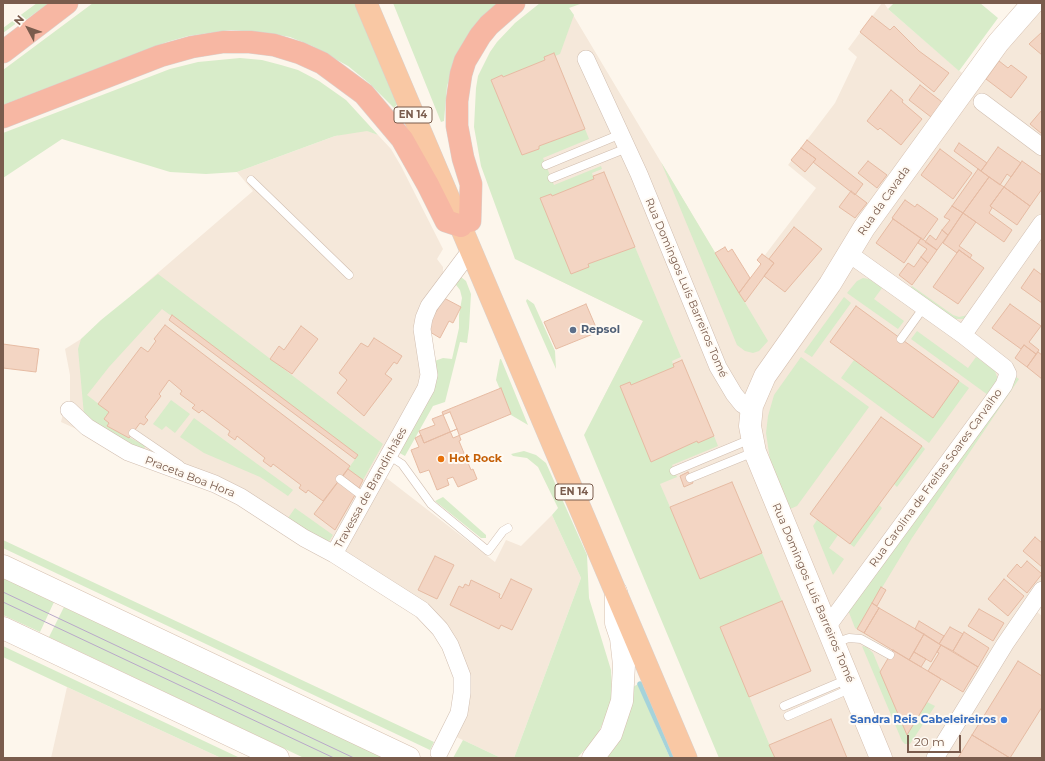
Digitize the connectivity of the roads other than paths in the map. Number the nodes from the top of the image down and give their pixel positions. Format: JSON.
{"nodes":[{"id":1,"x":67,"y":3,"type":"edge"},
{"id":2,"x":366,"y":3,"type":"edge"},
{"id":3,"x":379,"y":3,"type":"edge"},
{"id":4,"x":514,"y":3,"type":"edge"},
{"id":5,"x":1033,"y":3,"type":"edge"},
{"id":6,"x":3,"y":52,"type":"edge"},
{"id":7,"x":586,"y":59,"type":"dead end"},
{"id":8,"x":982,"y":102,"type":"dead end"},
{"id":9,"x":3,"y":117,"type":"edge"},
{"id":10,"x":624,"y":141,"type":"junction"},
{"id":11,"x":1042,"y":147,"type":"edge"},
{"id":12,"x":546,"y":164,"type":"dead end"},
{"id":13,"x":552,"y":178,"type":"dead end"},
{"id":14,"x":251,"y":180,"type":"dead end"},
{"id":15,"x":466,"y":224,"type":"junction"},
{"id":16,"x":1042,"y":224,"type":"edge"},
{"id":17,"x":470,"y":250,"type":"junction"},
{"id":18,"x":848,"y":253,"type":"junction"},
{"id":19,"x":349,"y":274,"type":"dead end"},
{"id":20,"x":924,"y":307,"type":"junction"},
{"id":21,"x":963,"y":335,"type":"junction"},
{"id":22,"x":901,"y":339,"type":"dead end"},
{"id":23,"x":69,"y":410,"type":"dead end"},
{"id":24,"x":751,"y":410,"type":"junction"},
{"id":25,"x":132,"y":433,"type":"dead end"},
{"id":26,"x":753,"y":445,"type":"junction"},
{"id":27,"x":391,"y":450,"type":"junction"},
{"id":28,"x":674,"y":471,"type":"dead end"},
{"id":29,"x":195,"y":478,"type":"junction"},
{"id":30,"x":690,"y":478,"type":"dead end"},
{"id":31,"x":340,"y":479,"type":"dead end"},
{"id":32,"x":365,"y":498,"type":"junction"},
{"id":33,"x":508,"y":528,"type":"dead end"},
{"id":34,"x":334,"y":554,"type":"junction"},
{"id":35,"x":3,"y":566,"type":"edge"},
{"id":36,"x":1042,"y":590,"type":"edge"},
{"id":37,"x":616,"y":592,"type":"junction"},
{"id":38,"x":1036,"y":609,"type":"edge"},
{"id":39,"x":3,"y":628,"type":"edge"},
{"id":40,"x":831,"y":635,"type":"junction"},
{"id":41,"x":890,"y":655,"type":"dead end"},
{"id":42,"x":851,"y":683,"type":"junction"},
{"id":43,"x":784,"y":706,"type":"dead end"},
{"id":44,"x":788,"y":716,"type":"dead end"},
{"id":45,"x":439,"y":754,"type":"dead end"},
{"id":46,"x":278,"y":758,"type":"edge"},
{"id":47,"x":409,"y":758,"type":"edge"},
{"id":48,"x":593,"y":758,"type":"edge"},
{"id":49,"x":686,"y":758,"type":"edge"},
{"id":50,"x":698,"y":758,"type":"edge"},
{"id":51,"x":881,"y":758,"type":"edge"},
{"id":52,"x":934,"y":758,"type":"edge"}],
"edges":[{"from":1,"to":6,"type":"highway"},
{"from":2,"to":15,"type":"highway","number":"EN 14"},
{"from":3,"to":15,"type":"highway","number":"EN 14"},
{"from":4,"to":15,"type":"highway"},
{"from":5,"to":18,"type":"main road","name":"Rua da Cavada"},
{"from":7,"to":10,"type":"street","name":"Rua Domingos Luís Barreiros Tomé"},
{"from":8,"to":11,"type":"street"},
{"from":9,"to":15,"type":"highway"},
{"from":10,"to":12,"type":"lane"},
{"from":10,"to":13,"type":"lane"},
{"from":10,"to":24,"type":"street","name":"Rua Domingos Luís Barreiros Tomé"},
{"from":14,"to":19,"type":"lane"},
{"from":15,"to":17,"type":"highway","number":"EN 14"},
{"from":15,"to":50,"type":"highway","number":"EN 14"},
{"from":16,"to":21,"type":"street"},
{"from":17,"to":27,"type":"street","name":"Travessa de Brandinhães"},
{"from":17,"to":37,"type":"highway","number":"EN 14"},
{"from":18,"to":20,"type":"street","name":"Rua Carolina de Freitas Soares Carvalho"},
{"from":18,"to":24,"type":"main road","name":"Rua da Cavada"},
{"from":20,"to":21,"type":"street","name":"Rua Carolina de Freitas Soares Carvalho"},
{"from":20,"to":22,"type":"lane"},
{"from":21,"to":40,"type":"street","name":"Rua Carolina de Freitas Soares Carvalho"},
{"from":23,"to":29,"type":"street","name":"Praceta Boa Hora"},
{"from":24,"to":26,"type":"main road","name":"Rua Domingos Luís Barreiros Tomé"},
{"from":25,"to":29,"type":"lane"},
{"from":26,"to":28,"type":"lane"},
{"from":26,"to":30,"type":"lane"},
{"from":26,"to":40,"type":"main road","name":"Rua Domingos Luís Barreiros Tomé"},
{"from":27,"to":32,"type":"street","name":"Travessa de Brandinhães"},
{"from":27,"to":33,"type":"lane"},
{"from":29,"to":34,"type":"street","name":"Praceta Boa Hora"},
{"from":31,"to":32,"type":"lane"},
{"from":32,"to":34,"type":"street","name":"Travessa de Brandinhães"},
{"from":34,"to":45,"type":"street","name":"Travessa de Brandinhães"},
{"from":35,"to":47,"type":"main road"},
{"from":36,"to":38,"type":"street"},
{"from":37,"to":48,"type":"main road"},
{"from":37,"to":49,"type":"highway","number":"EN 14"},
{"from":38,"to":52,"type":"street"},
{"from":39,"to":46,"type":"main road"},
{"from":40,"to":41,"type":"lane"},
{"from":40,"to":42,"type":"main road","name":"Rua Domingos Luís Barreiros Tomé"},
{"from":42,"to":43,"type":"lane"},
{"from":42,"to":44,"type":"lane"},
{"from":42,"to":51,"type":"main road","name":"Rua Domingos Luís Barreiros Tomé"}]}
